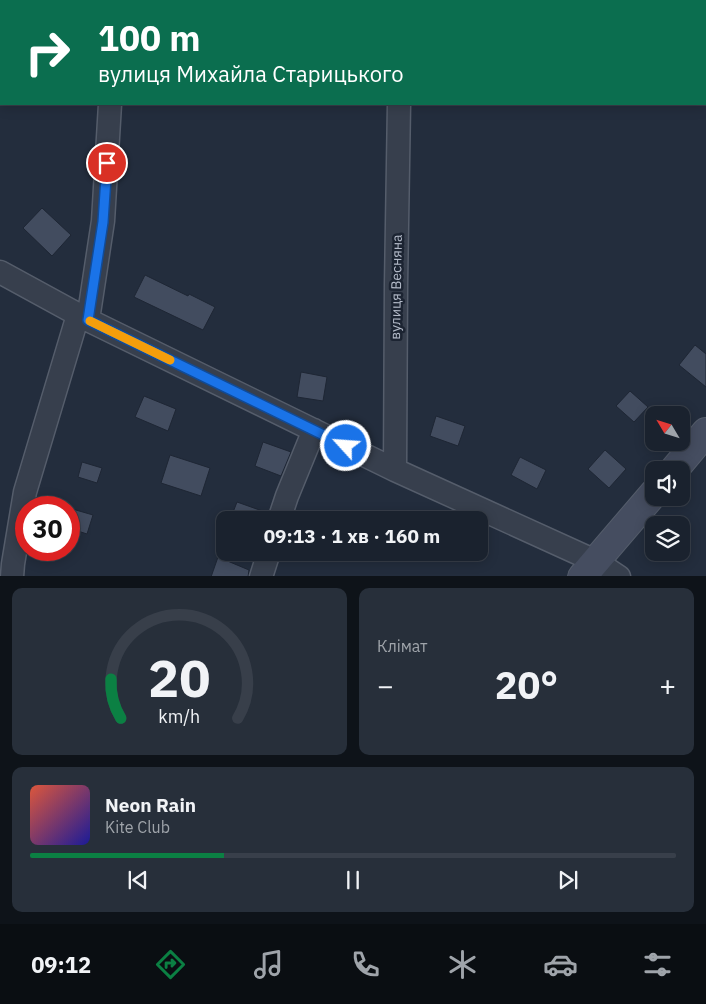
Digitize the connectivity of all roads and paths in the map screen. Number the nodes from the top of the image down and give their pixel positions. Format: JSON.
{"nodes":[{"id":1,"x":110,"y":105,"type":"edge"},
{"id":2,"x":399,"y":105,"type":"edge"},
{"id":3,"x":0,"y":272,"type":"edge"},
{"id":4,"x":83,"y":317,"type":"junction"},
{"id":5,"x":314,"y":430,"type":"junction"},
{"id":6,"x":706,"y":432,"type":"edge"},
{"id":7,"x":682,"y":461,"type":"edge"},
{"id":8,"x":395,"y":470,"type":"junction"},
{"id":9,"x":645,"y":503,"type":"edge"},
{"id":10,"x":282,"y":511,"type":"edge"},
{"id":11,"x":9,"y":561,"type":"edge"},
{"id":12,"x":266,"y":561,"type":"edge"},
{"id":13,"x":588,"y":569,"type":"edge"},
{"id":14,"x":261,"y":576,"type":"edge"},
{"id":15,"x":619,"y":576,"type":"edge"}],
"edges":[{"from":1,"to":4,"type":"street"},
{"from":2,"to":8,"type":"street","name":"вулиця Весняна"},
{"from":3,"to":4,"type":"street"},
{"from":4,"to":5,"type":"street"},
{"from":4,"to":11,"type":"street"},
{"from":5,"to":8,"type":"street"},
{"from":5,"to":10,"type":"street"},
{"from":6,"to":7,"type":"street"},
{"from":8,"to":13,"type":"street"},
{"from":9,"to":13,"type":"street"},
{"from":12,"to":14,"type":"street"},
{"from":13,"to":15,"type":"street"}]}
